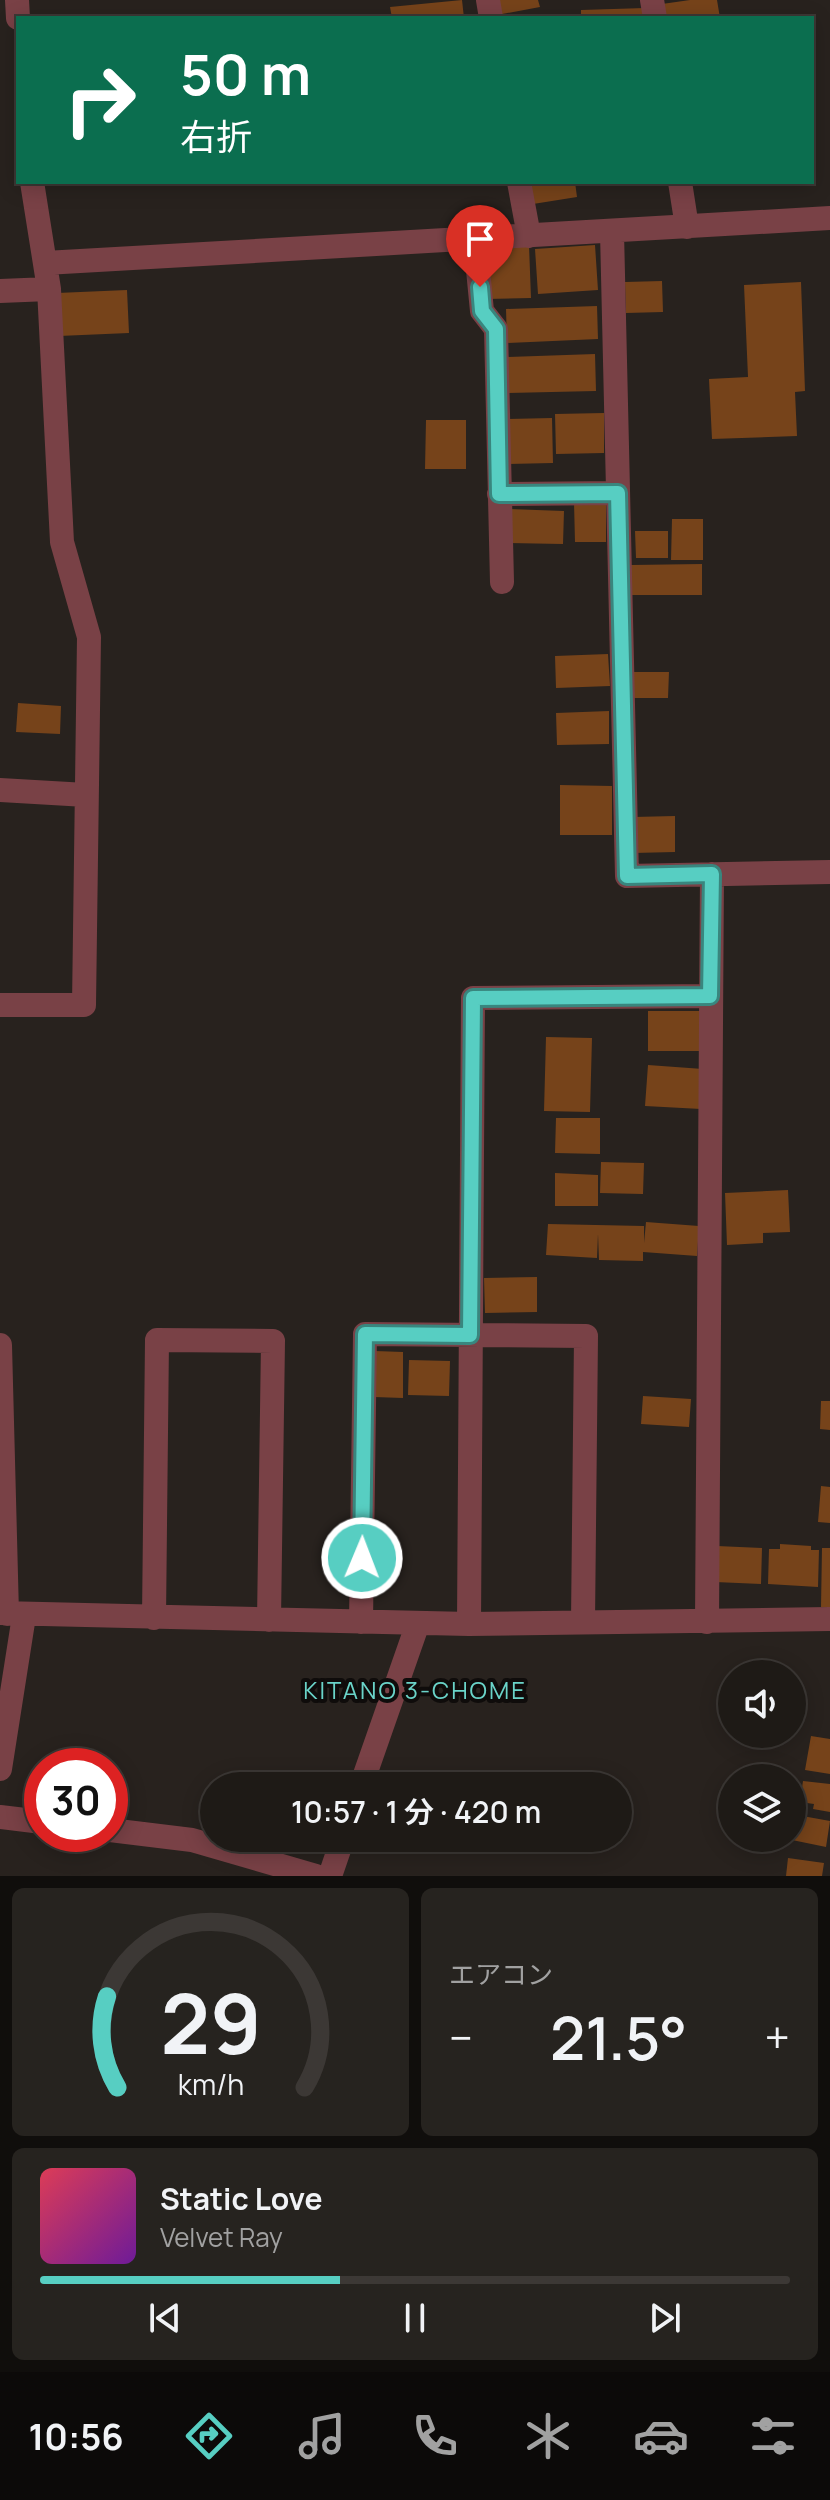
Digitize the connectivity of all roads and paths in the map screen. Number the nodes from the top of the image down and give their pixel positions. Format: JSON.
{"nodes":[{"id":1,"x":32,"y":184,"type":"edge"},
{"id":2,"x":519,"y":184,"type":"edge"},
{"id":3,"x":680,"y":184,"type":"edge"},
{"id":4,"x":830,"y":218,"type":"edge"},
{"id":5,"x":687,"y":227,"type":"junction"},
{"id":6,"x":612,"y":232,"type":"junction"},
{"id":7,"x":529,"y":236,"type":"junction"},
{"id":8,"x":475,"y":239,"type":"junction"},
{"id":9,"x":45,"y":263,"type":"junction"},
{"id":10,"x":49,"y":289,"type":"junction"},
{"id":11,"x":0,"y":291,"type":"edge"},
{"id":12,"x":618,"y":493,"type":"junction"},
{"id":13,"x":499,"y":494,"type":"junction"},
{"id":14,"x":502,"y":582,"type":"dead end"},
{"id":15,"x":0,"y":790,"type":"edge"},
{"id":16,"x":86,"y":795,"type":"junction"},
{"id":17,"x":830,"y":872,"type":"edge"},
{"id":18,"x":712,"y":874,"type":"junction"},
{"id":19,"x":710,"y":996,"type":"junction"},
{"id":20,"x":0,"y":1005,"type":"edge"},
{"id":21,"x":470,"y":1335,"type":"junction"},
{"id":22,"x":0,"y":1345,"type":"edge"},
{"id":23,"x":1,"y":1484,"type":"edge"},
{"id":24,"x":10,"y":1614,"type":"edge"},
{"id":25,"x":154,"y":1618,"type":"junction"},
{"id":26,"x":830,"y":1619,"type":"edge"},
{"id":27,"x":269,"y":1620,"type":"junction"},
{"id":28,"x":361,"y":1622,"type":"junction"},
{"id":29,"x":583,"y":1622,"type":"junction"},
{"id":30,"x":707,"y":1622,"type":"junction"},
{"id":31,"x":418,"y":1623,"type":"junction"},
{"id":32,"x":469,"y":1624,"type":"junction"},
{"id":33,"x":0,"y":1769,"type":"edge"},
{"id":34,"x":366,"y":1772,"type":"edge"},
{"id":35,"x":0,"y":1817,"type":"edge"},
{"id":36,"x":24,"y":1820,"type":"edge"},
{"id":37,"x":128,"y":1832,"type":"edge"},
{"id":38,"x":338,"y":1852,"type":"edge"},
{"id":39,"x":316,"y":1876,"type":"edge"},
{"id":40,"x":330,"y":1876,"type":"edge"}],
"edges":[{"from":1,"to":9,"type":"street"},
{"from":2,"to":7,"type":"street"},
{"from":3,"to":5,"type":"street"},
{"from":4,"to":5,"type":"street"},
{"from":5,"to":6,"type":"street"},
{"from":6,"to":7,"type":"street"},
{"from":6,"to":12,"type":"street"},
{"from":7,"to":8,"type":"street"},
{"from":8,"to":9,"type":"street"},
{"from":8,"to":13,"type":"street"},
{"from":9,"to":10,"type":"street"},
{"from":10,"to":11,"type":"street"},
{"from":10,"to":16,"type":"street"},
{"from":12,"to":13,"type":"street"},
{"from":12,"to":18,"type":"street"},
{"from":13,"to":14,"type":"street"},
{"from":15,"to":16,"type":"street"},
{"from":16,"to":20,"type":"street"},
{"from":17,"to":18,"type":"street"},
{"from":18,"to":19,"type":"street"},
{"from":19,"to":21,"type":"street"},
{"from":19,"to":30,"type":"street"},
{"from":21,"to":28,"type":"street"},
{"from":21,"to":29,"type":"street"},
{"from":21,"to":32,"type":"street"},
{"from":22,"to":23,"type":"street"},
{"from":23,"to":24,"type":"street"},
{"from":24,"to":25,"type":"street"},
{"from":24,"to":33,"type":"street"},
{"from":25,"to":27,"type":"street"},
{"from":25,"to":27,"type":"street"},
{"from":26,"to":30,"type":"street"},
{"from":27,"to":28,"type":"street"},
{"from":28,"to":31,"type":"street"},
{"from":29,"to":30,"type":"street"},
{"from":29,"to":32,"type":"street"},
{"from":31,"to":32,"type":"street"},
{"from":31,"to":34,"type":"street"},
{"from":35,"to":36,"type":"street"},
{"from":37,"to":39,"type":"street"},
{"from":38,"to":40,"type":"street"}]}
